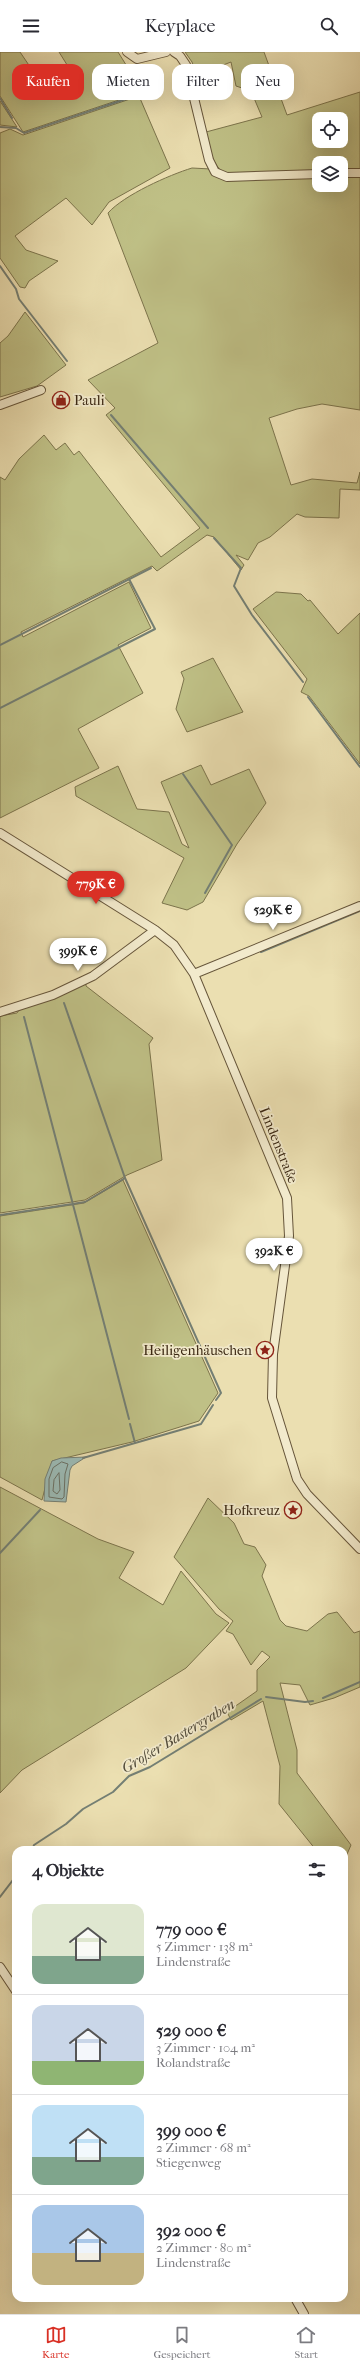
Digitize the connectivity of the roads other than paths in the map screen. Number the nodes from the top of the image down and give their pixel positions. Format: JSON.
{"nodes":[{"id":1,"x":127,"y":52,"type":"edge"},
{"id":2,"x":166,"y":52,"type":"edge"},
{"id":3,"x":174,"y":52,"type":"edge"},
{"id":4,"x":348,"y":173,"type":"edge"},
{"id":5,"x":360,"y":173,"type":"edge"},
{"id":6,"x":312,"y":174,"type":"edge"},
{"id":7,"x":41,"y":390,"type":"dead end"},
{"id":8,"x":0,"y":405,"type":"edge"},
{"id":9,"x":0,"y":833,"type":"edge"},
{"id":10,"x":360,"y":906,"type":"edge"},
{"id":11,"x":155,"y":930,"type":"junction"},
{"id":12,"x":194,"y":974,"type":"junction"},
{"id":13,"x":0,"y":1012,"type":"edge"},
{"id":14,"x":360,"y":1549,"type":"edge"},
{"id":15,"x":0,"y":1966,"type":"edge"},
{"id":16,"x":12,"y":1985,"type":"edge"},
{"id":17,"x":297,"y":2302,"type":"edge"},
{"id":18,"x":303,"y":2313,"type":"edge"}],
"edges":[{"from":1,"to":2,"type":"street"},
{"from":3,"to":6,"type":"street"},
{"from":4,"to":5,"type":"street"},
{"from":7,"to":8,"type":"street"},
{"from":9,"to":11,"type":"street","name":"Lindenstraße"},
{"from":10,"to":12,"type":"street"},
{"from":11,"to":12,"type":"street","name":"Lindenstraße"},
{"from":11,"to":13,"type":"street"},
{"from":12,"to":14,"type":"street","name":"Lindenstraße"},
{"from":15,"to":16,"type":"street"},
{"from":17,"to":18,"type":"street"}]}
